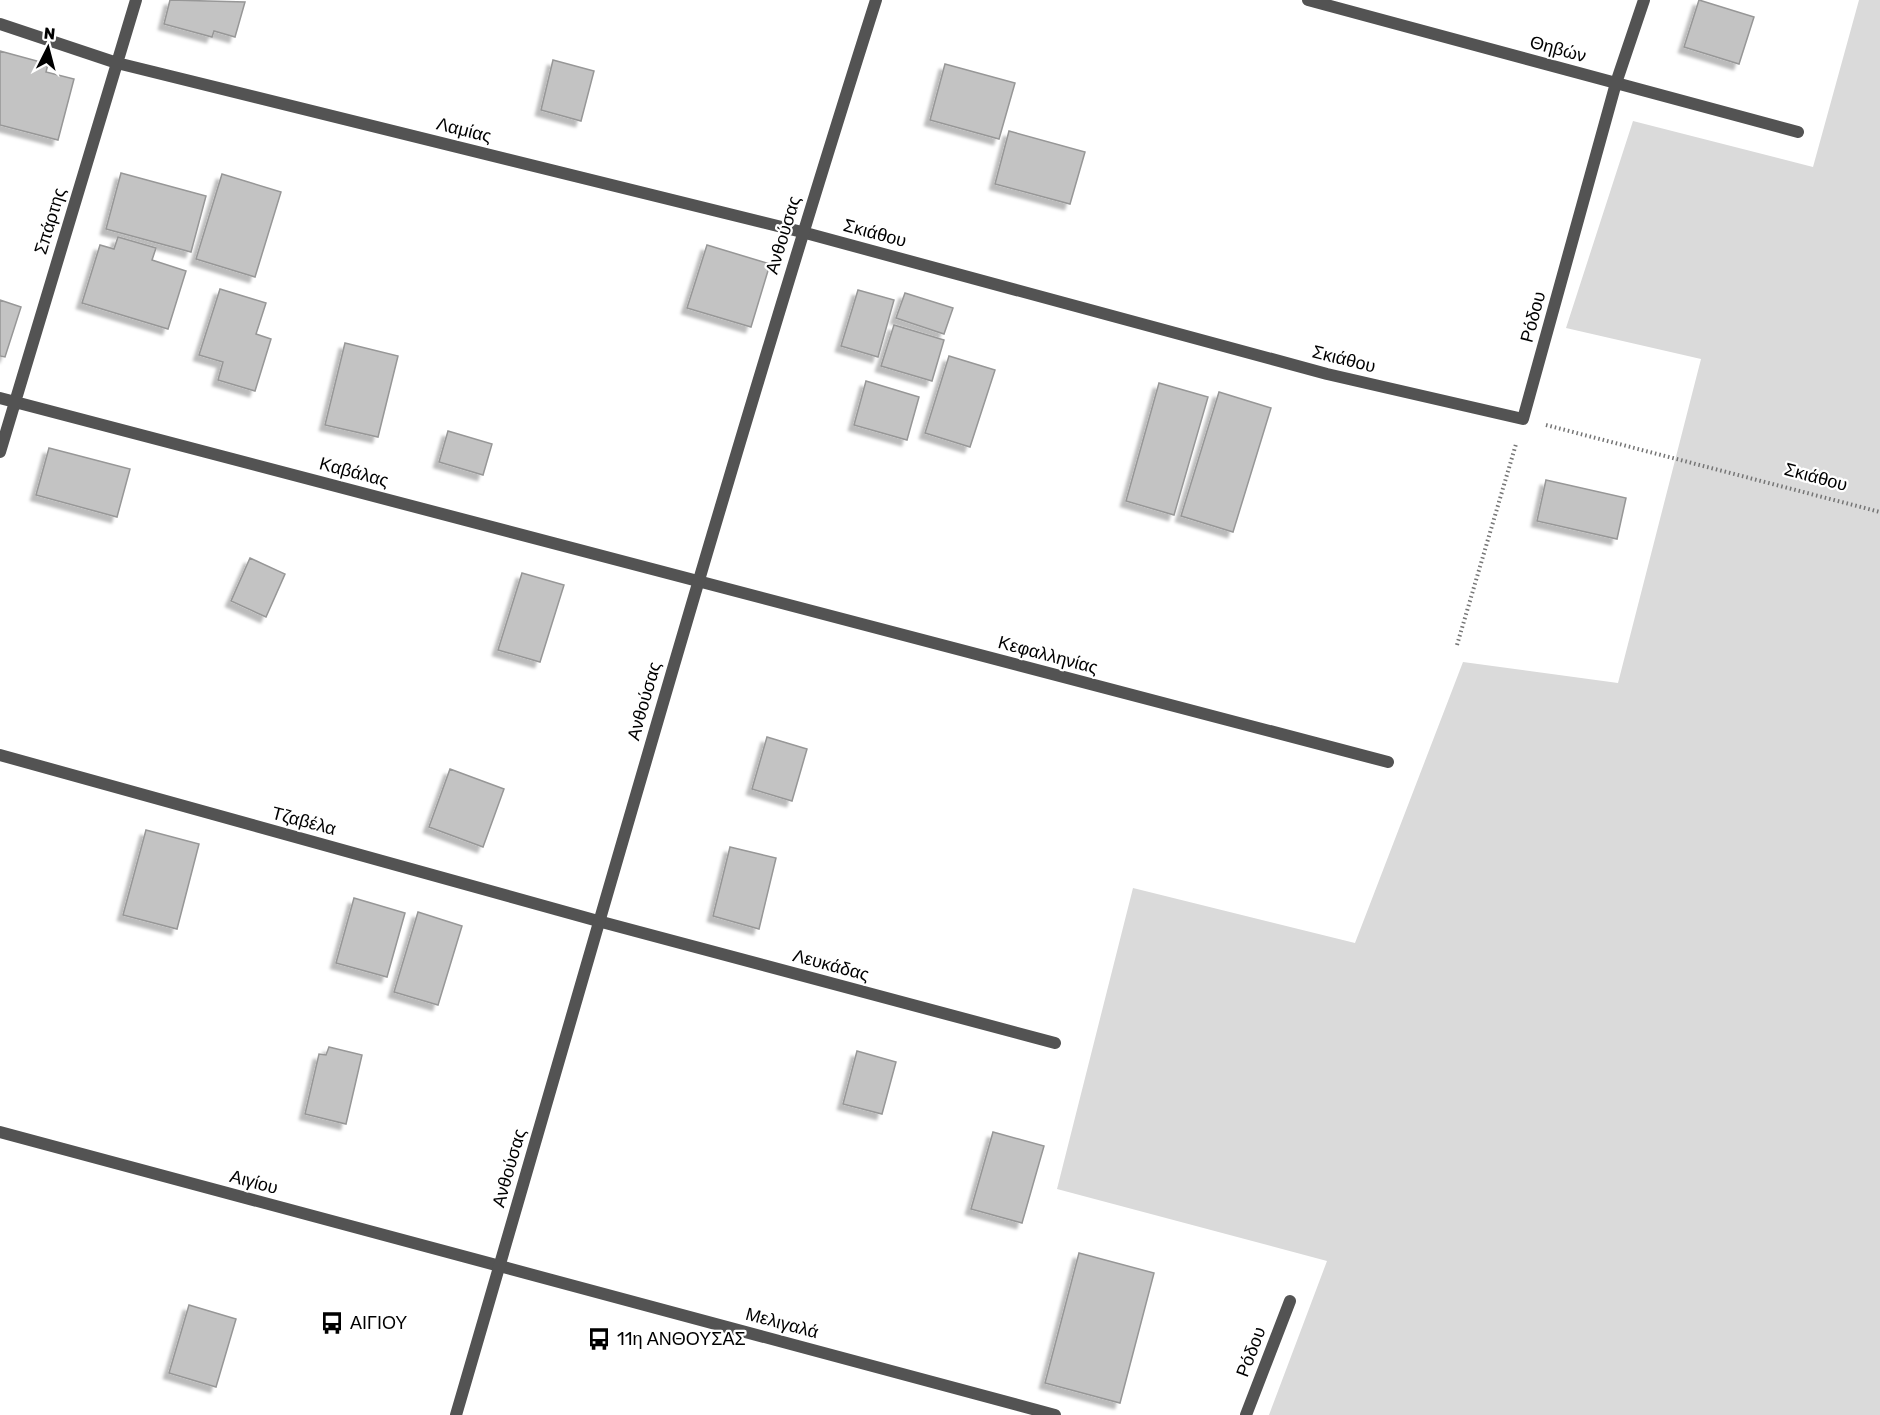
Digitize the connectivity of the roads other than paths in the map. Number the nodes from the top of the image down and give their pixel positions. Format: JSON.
{"nodes":[{"id":1,"x":136,"y":0,"type":"edge"},
{"id":2,"x":876,"y":0,"type":"edge"},
{"id":3,"x":1308,"y":0,"type":"edge"},
{"id":4,"x":1644,"y":0,"type":"edge"},
{"id":5,"x":0,"y":24,"type":"edge"},
{"id":6,"x":117,"y":63,"type":"junction"},
{"id":7,"x":1616,"y":83,"type":"junction"},
{"id":8,"x":1798,"y":132,"type":"dead end"},
{"id":9,"x":802,"y":232,"type":"junction"},
{"id":10,"x":0,"y":398,"type":"edge"},
{"id":11,"x":14,"y":402,"type":"junction"},
{"id":12,"x":1523,"y":419,"type":"joint"},
{"id":13,"x":0,"y":452,"type":"edge"},
{"id":14,"x":698,"y":582,"type":"junction"},
{"id":15,"x":0,"y":755,"type":"edge"},
{"id":16,"x":1388,"y":762,"type":"dead end"},
{"id":17,"x":598,"y":921,"type":"junction"},
{"id":18,"x":1055,"y":1043,"type":"dead end"},
{"id":19,"x":0,"y":1132,"type":"edge"},
{"id":20,"x":499,"y":1267,"type":"junction"},
{"id":21,"x":1290,"y":1301,"type":"dead end"},
{"id":22,"x":456,"y":1415,"type":"edge"},
{"id":23,"x":1055,"y":1415,"type":"edge"},
{"id":24,"x":1246,"y":1415,"type":"edge"}],
"edges":[{"from":1,"to":6,"type":"street","name":"Σπάρτης"},
{"from":2,"to":9,"type":"street","name":"Ανθούσας"},
{"from":3,"to":7,"type":"street","name":"Θηβών"},
{"from":4,"to":7,"type":"street","name":"Ρόδου"},
{"from":5,"to":6,"type":"street","name":"Λαμίας"},
{"from":6,"to":9,"type":"street","name":"Λαμίας"},
{"from":6,"to":11,"type":"street","name":"Σπάρτης"},
{"from":7,"to":8,"type":"street","name":"Θηβών"},
{"from":7,"to":12,"type":"street","name":"Ρόδου"},
{"from":9,"to":12,"type":"street","name":"Σκιάθου"},
{"from":9,"to":14,"type":"street","name":"Ανθούσας"},
{"from":10,"to":11,"type":"street","name":"Καβάλας"},
{"from":11,"to":13,"type":"street","name":"Σπάρτης"},
{"from":11,"to":14,"type":"street","name":"Καβάλας"},
{"from":14,"to":16,"type":"street","name":"Κεφαλληνίας"},
{"from":14,"to":17,"type":"street","name":"Ανθούσας"},
{"from":15,"to":17,"type":"street","name":"Τζαβέλα"},
{"from":17,"to":18,"type":"street","name":"Λευκάδας"},
{"from":17,"to":20,"type":"street","name":"Ανθούσας"},
{"from":19,"to":20,"type":"street","name":"Αιγίου"},
{"from":20,"to":22,"type":"street","name":"Ανθούσας"},
{"from":20,"to":23,"type":"street","name":"Μελιγαλά"},
{"from":21,"to":24,"type":"street","name":"Ρόδου"}]}
